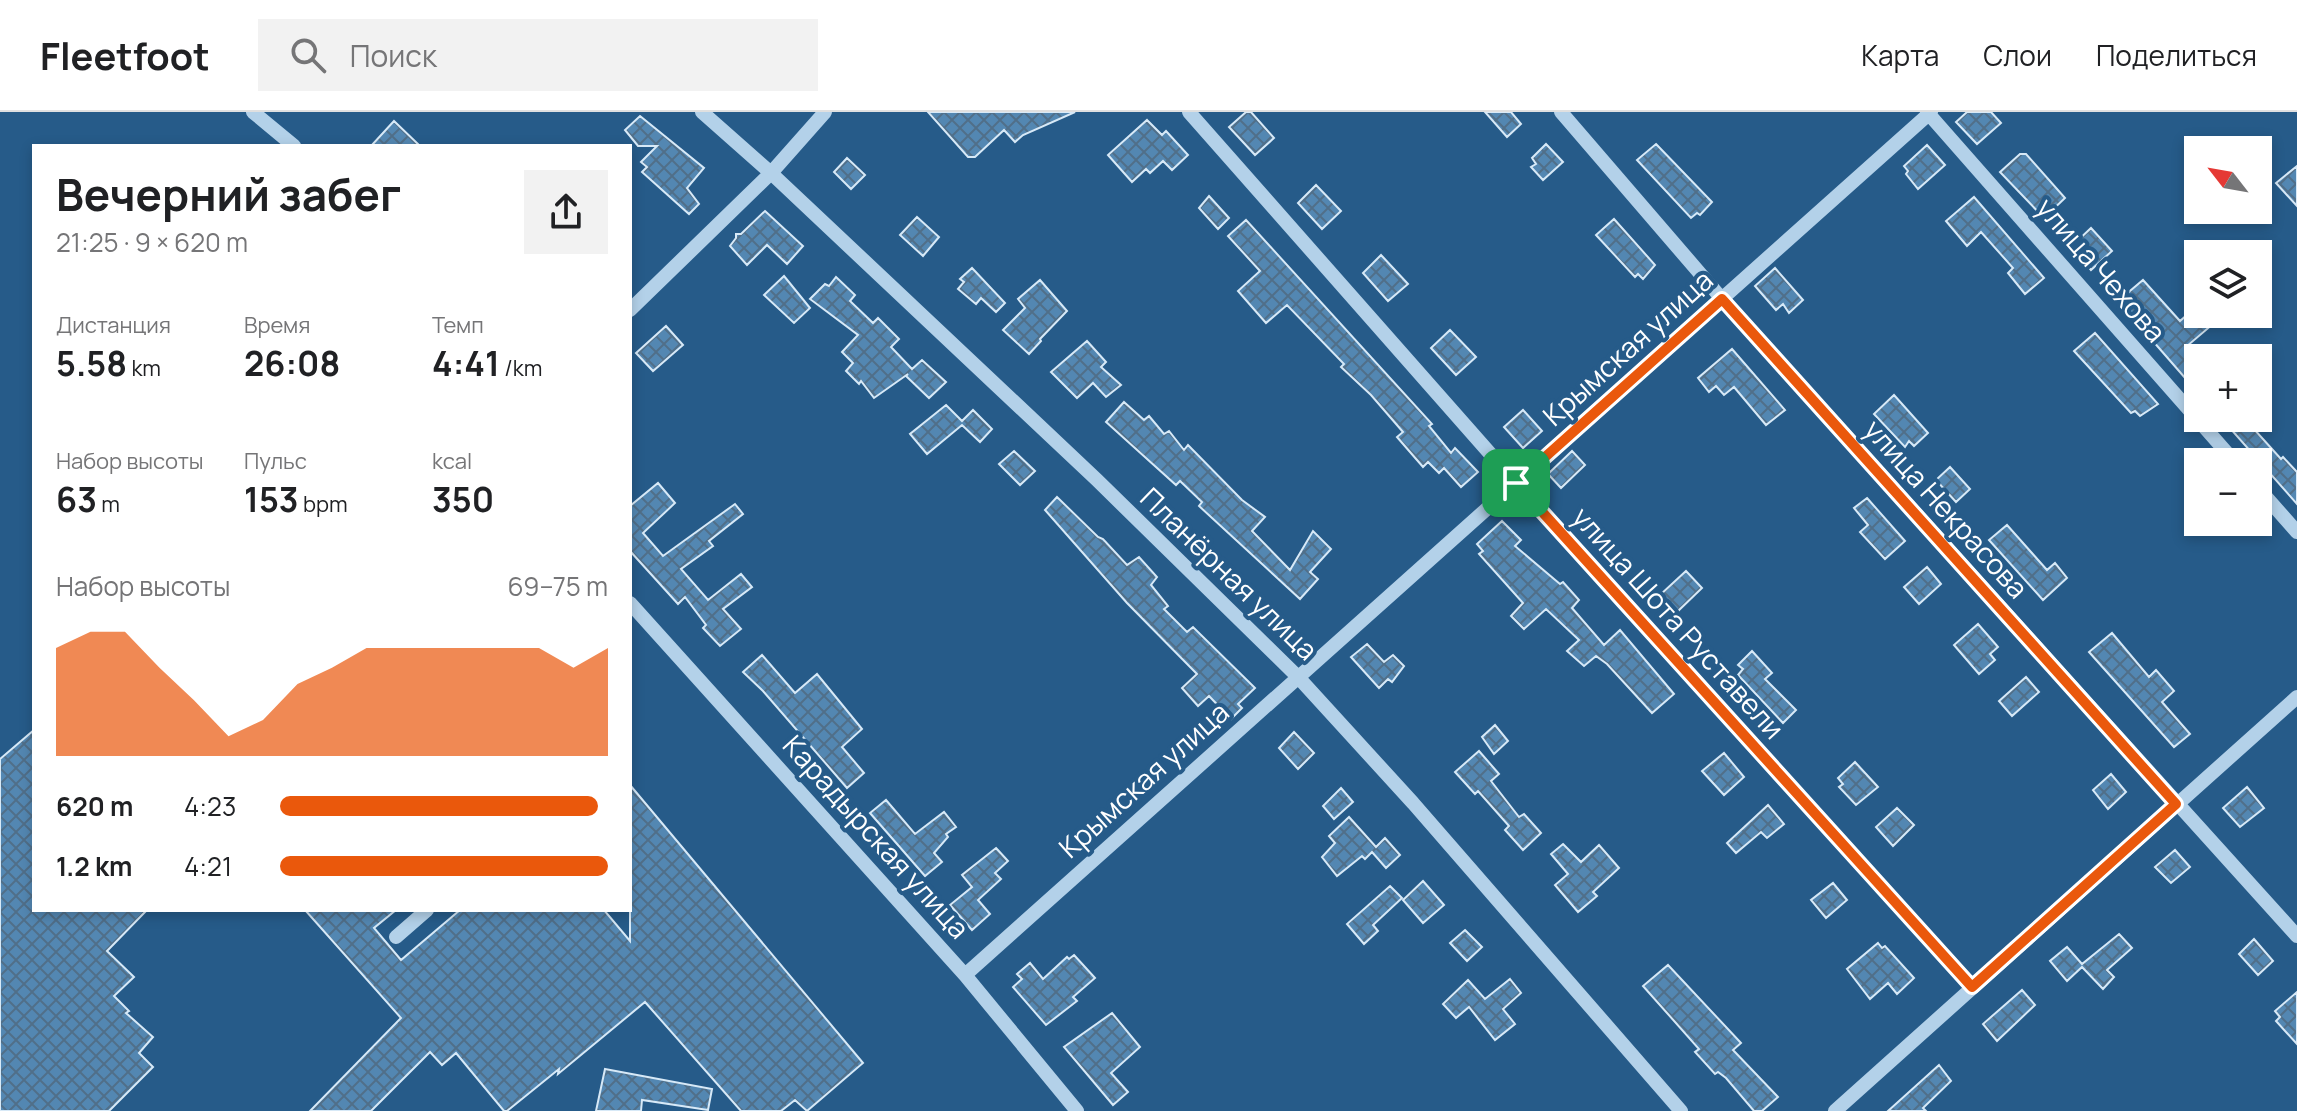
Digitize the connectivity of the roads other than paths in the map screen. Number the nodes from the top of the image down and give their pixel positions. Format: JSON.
{"nodes":[{"id":1,"x":253,"y":112,"type":"edge"},
{"id":2,"x":702,"y":112,"type":"edge"},
{"id":3,"x":825,"y":112,"type":"edge"},
{"id":4,"x":1189,"y":112,"type":"edge"},
{"id":5,"x":1561,"y":112,"type":"edge"},
{"id":6,"x":1929,"y":113,"type":"edge"},
{"id":7,"x":292,"y":144,"type":"edge"},
{"id":8,"x":771,"y":173,"type":"junction"},
{"id":9,"x":1722,"y":299,"type":"junction"},
{"id":10,"x":632,"y":308,"type":"edge"},
{"id":11,"x":2223,"y":448,"type":"edge"},
{"id":12,"x":1516,"y":483,"type":"junction"},
{"id":13,"x":2272,"y":504,"type":"edge"},
{"id":14,"x":2297,"y":532,"type":"edge"},
{"id":15,"x":632,"y":605,"type":"edge"},
{"id":16,"x":1298,"y":677,"type":"junction"},
{"id":17,"x":2297,"y":697,"type":"edge"},
{"id":18,"x":2176,"y":804,"type":"junction"},
{"id":19,"x":425,"y":912,"type":"edge"},
{"id":20,"x":2297,"y":936,"type":"edge"},
{"id":21,"x":396,"y":937,"type":"dead end"},
{"id":22,"x":965,"y":975,"type":"junction"},
{"id":23,"x":1972,"y":987,"type":"junction"},
{"id":24,"x":1077,"y":1111,"type":"edge"},
{"id":25,"x":1681,"y":1111,"type":"edge"},
{"id":26,"x":1835,"y":1111,"type":"edge"}],
"edges":[{"from":1,"to":7,"type":"street"},
{"from":2,"to":8,"type":"street","name":"Планёрная улица"},
{"from":3,"to":8,"type":"street"},
{"from":4,"to":12,"type":"street","name":"улица Шота Руставели"},
{"from":5,"to":9,"type":"street","name":"улица Некрасова"},
{"from":6,"to":9,"type":"street","name":"Крымская улица"},
{"from":6,"to":11,"type":"street","name":"улица Чехова"},
{"from":8,"to":10,"type":"street"},
{"from":8,"to":16,"type":"street","name":"Планёрная улица"},
{"from":9,"to":12,"type":"street","name":"Крымская улица"},
{"from":9,"to":18,"type":"street","name":"улица Некрасова"},
{"from":12,"to":16,"type":"street","name":"Крымская улица"},
{"from":12,"to":23,"type":"street","name":"улица Шота Руставели"},
{"from":13,"to":14,"type":"street"},
{"from":15,"to":22,"type":"street","name":"Карадырская улица"},
{"from":16,"to":22,"type":"street","name":"Крымская улица"},
{"from":16,"to":25,"type":"street","name":"Планёрная улица"},
{"from":17,"to":18,"type":"street"},
{"from":18,"to":20,"type":"street","name":"улица Некрасова"},
{"from":18,"to":23,"type":"street"},
{"from":19,"to":21,"type":"street"},
{"from":22,"to":24,"type":"street","name":"Карадырская улица"},
{"from":23,"to":26,"type":"street"}]}
